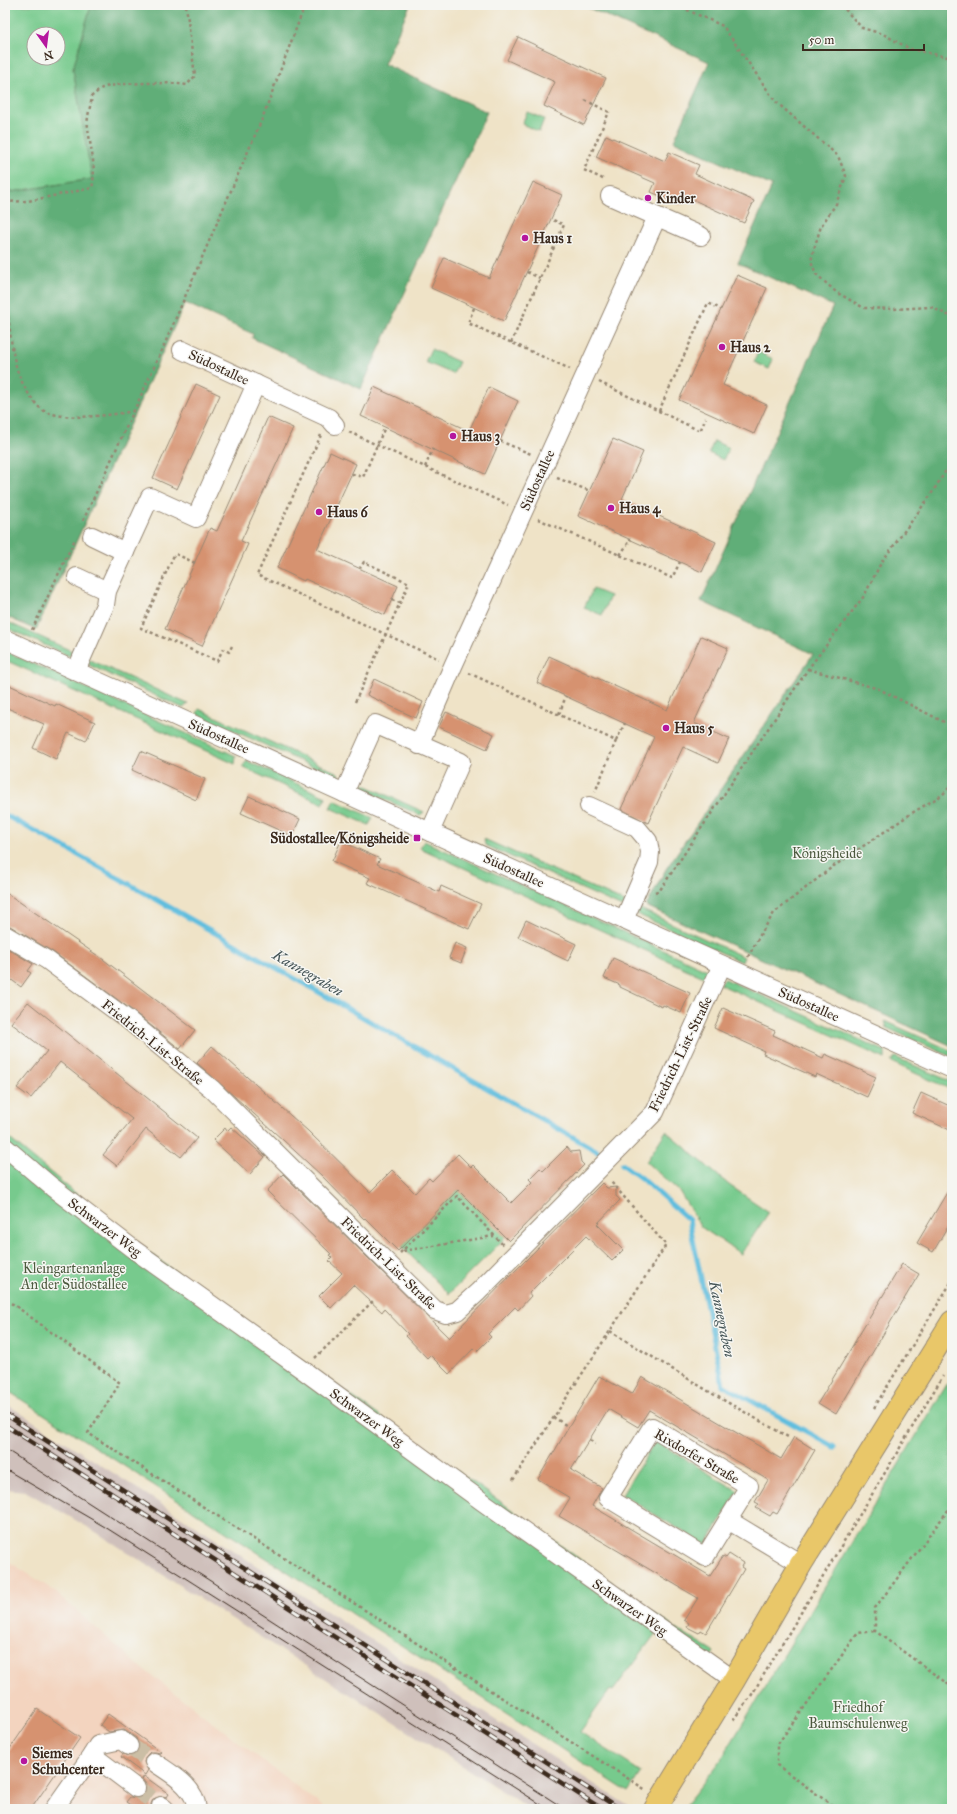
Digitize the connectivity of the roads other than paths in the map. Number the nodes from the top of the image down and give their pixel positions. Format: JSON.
{"nodes":[{"id":1,"x":611,"y":190,"type":"road end"},
{"id":2,"x":657,"y":217,"type":"junction"},
{"id":3,"x":701,"y":236,"type":"dead end"},
{"id":4,"x":182,"y":350,"type":"dead end"},
{"id":5,"x":256,"y":384,"type":"junction"},
{"id":6,"x":332,"y":422,"type":"road end"},
{"id":7,"x":84,"y":531,"type":"road end"},
{"id":8,"x":125,"y":552,"type":"junction"},
{"id":9,"x":77,"y":577,"type":"dead end"},
{"id":10,"x":107,"y":590,"type":"junction"},
{"id":11,"x":5,"y":639,"type":"edge"},
{"id":12,"x":76,"y":671,"type":"junction"},
{"id":13,"x":419,"y":745,"type":"junction"},
{"id":14,"x":344,"y":793,"type":"junction"},
{"id":15,"x":589,"y":806,"type":"road end"},
{"id":16,"x":430,"y":832,"type":"junction"},
{"id":17,"x":624,"y":920,"type":"junction"},
{"id":18,"x":5,"y":935,"type":"edge"},
{"id":19,"x":722,"y":965,"type":"junction"},
{"id":20,"x":952,"y":1069,"type":"edge"},
{"id":21,"x":5,"y":1147,"type":"edge"},
{"id":22,"x":952,"y":1322,"type":"edge"},
{"id":23,"x":728,"y":1520,"type":"junction"},
{"id":24,"x":801,"y":1564,"type":"junction"},
{"id":25,"x":734,"y":1680,"type":"junction"},
{"id":26,"x":129,"y":1746,"type":"tunnel mouth"},
{"id":27,"x":92,"y":1755,"type":"junction"},
{"id":28,"x":154,"y":1762,"type":"tunnel mouth"},
{"id":29,"x":136,"y":1788,"type":"tunnel mouth"},
{"id":30,"x":651,"y":1800,"type":"edge"},
{"id":31,"x":54,"y":1809,"type":"edge"},
{"id":32,"x":197,"y":1809,"type":"edge"}],
"edges":[{"from":1,"to":2,"type":"street"},
{"from":2,"to":3,"type":"street"},
{"from":2,"to":13,"type":"street","name":"Südostallee"},
{"from":4,"to":5,"type":"street","name":"Südostallee"},
{"from":5,"to":6,"type":"street","name":"Südostallee"},
{"from":5,"to":8,"type":"street","name":"Südostallee"},
{"from":7,"to":8,"type":"street"},
{"from":8,"to":10,"type":"street","name":"Südostallee"},
{"from":9,"to":10,"type":"street"},
{"from":10,"to":12,"type":"street","name":"Südostallee"},
{"from":11,"to":12,"type":"street","name":"Südostallee"},
{"from":12,"to":14,"type":"street","name":"Südostallee"},
{"from":13,"to":14,"type":"street"},
{"from":13,"to":16,"type":"street"},
{"from":14,"to":16,"type":"street","name":"Südostallee"},
{"from":15,"to":17,"type":"street"},
{"from":16,"to":17,"type":"street","name":"Südostallee"},
{"from":17,"to":19,"type":"street","name":"Südostallee"},
{"from":18,"to":19,"type":"street","name":"Friedrich-List-Straße"},
{"from":19,"to":20,"type":"street","name":"Südostallee"},
{"from":21,"to":25,"type":"street","name":"Schwarzer Weg"},
{"from":22,"to":24,"type":"main road"},
{"from":23,"to":23,"type":"street","name":"Rixdorfer Straße"},
{"from":23,"to":24,"type":"street"},
{"from":24,"to":25,"type":"main road"},
{"from":25,"to":30,"type":"main road"},
{"from":26,"to":27,"type":"street"},
{"from":27,"to":29,"type":"street"},
{"from":27,"to":31,"type":"street"},
{"from":28,"to":32,"type":"street"}]}
